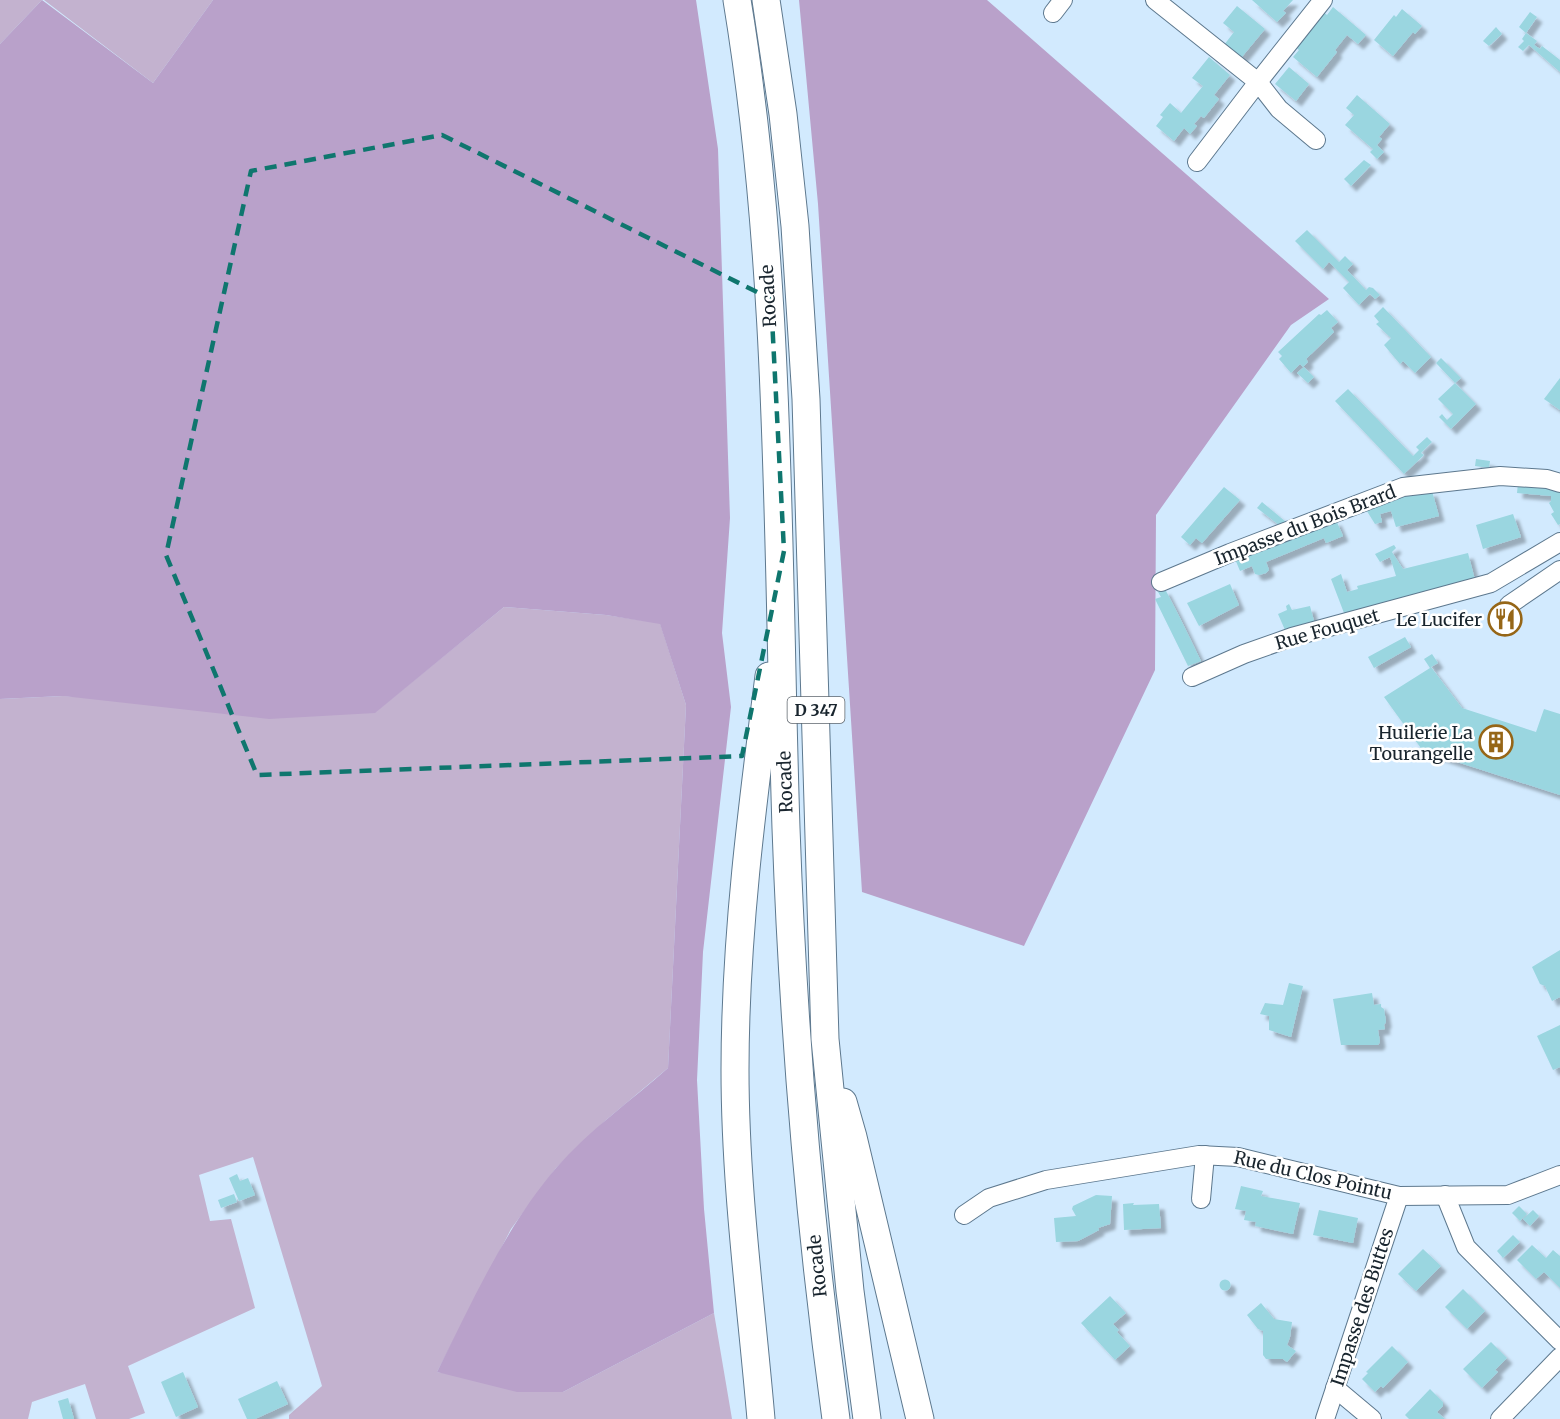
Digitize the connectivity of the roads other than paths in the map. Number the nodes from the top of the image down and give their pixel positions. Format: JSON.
{"nodes":[{"id":1,"x":737,"y":0,"type":"edge"},
{"id":2,"x":766,"y":0,"type":"edge"},
{"id":3,"x":1155,"y":0,"type":"edge"},
{"id":4,"x":1323,"y":0,"type":"edge"},
{"id":5,"x":1258,"y":82,"type":"junction"},
{"id":6,"x":1316,"y":140,"type":"dead end"},
{"id":7,"x":1197,"y":162,"type":"dead end"},
{"id":8,"x":1560,"y":483,"type":"edge"},
{"id":9,"x":1560,"y":542,"type":"edge"},
{"id":10,"x":1560,"y":570,"type":"edge"},
{"id":11,"x":1161,"y":582,"type":"dead end"},
{"id":12,"x":780,"y":592,"type":"junction"},
{"id":13,"x":1509,"y":605,"type":"dead end"},
{"id":14,"x":1192,"y":676,"type":"dead end"},
{"id":15,"x":825,"y":1039,"type":"junction"},
{"id":16,"x":1205,"y":1155,"type":"junction"},
{"id":17,"x":1560,"y":1175,"type":"edge"},
{"id":18,"x":1445,"y":1195,"type":"junction"},
{"id":19,"x":1399,"y":1196,"type":"junction"},
{"id":20,"x":1201,"y":1199,"type":"dead end"},
{"id":21,"x":964,"y":1215,"type":"dead end"},
{"id":22,"x":1560,"y":1341,"type":"edge"},
{"id":23,"x":1560,"y":1357,"type":"edge"},
{"id":24,"x":1335,"y":1388,"type":"junction"},
{"id":25,"x":761,"y":1419,"type":"edge"},
{"id":26,"x":836,"y":1419,"type":"edge"},
{"id":27,"x":867,"y":1419,"type":"edge"},
{"id":28,"x":920,"y":1419,"type":"edge"},
{"id":29,"x":1325,"y":1419,"type":"edge"},
{"id":30,"x":1372,"y":1419,"type":"edge"},
{"id":31,"x":1500,"y":1419,"type":"edge"}],
"edges":[{"from":1,"to":12,"type":"highway","name":"Rocade","number":"D 347"},
{"from":2,"to":15,"type":"highway","number":"D 347"},
{"from":3,"to":5,"type":"street"},
{"from":4,"to":5,"type":"street"},
{"from":5,"to":6,"type":"street"},
{"from":5,"to":7,"type":"street"},
{"from":8,"to":11,"type":"street","name":"Impasse du Bois Brard"},
{"from":9,"to":14,"type":"street","name":"Rue Fouquet"},
{"from":10,"to":13,"type":"street"},
{"from":12,"to":25,"type":"highway"},
{"from":12,"to":26,"type":"highway","name":"Rocade","number":"D 347"},
{"from":15,"to":27,"type":"highway","number":"D 347"},
{"from":15,"to":28,"type":"highway"},
{"from":16,"to":19,"type":"street","name":"Rue du Clos Pointu"},
{"from":16,"to":20,"type":"street"},
{"from":16,"to":21,"type":"street","name":"Rue du Clos Pointu"},
{"from":17,"to":18,"type":"street","name":"Rue du Clos Pointu"},
{"from":18,"to":19,"type":"street","name":"Rue du Clos Pointu"},
{"from":18,"to":22,"type":"street"},
{"from":19,"to":24,"type":"street","name":"Impasse des Buttes"},
{"from":23,"to":31,"type":"street"},
{"from":24,"to":29,"type":"street","name":"Impasse des Buttes"},
{"from":24,"to":30,"type":"street"}]}
